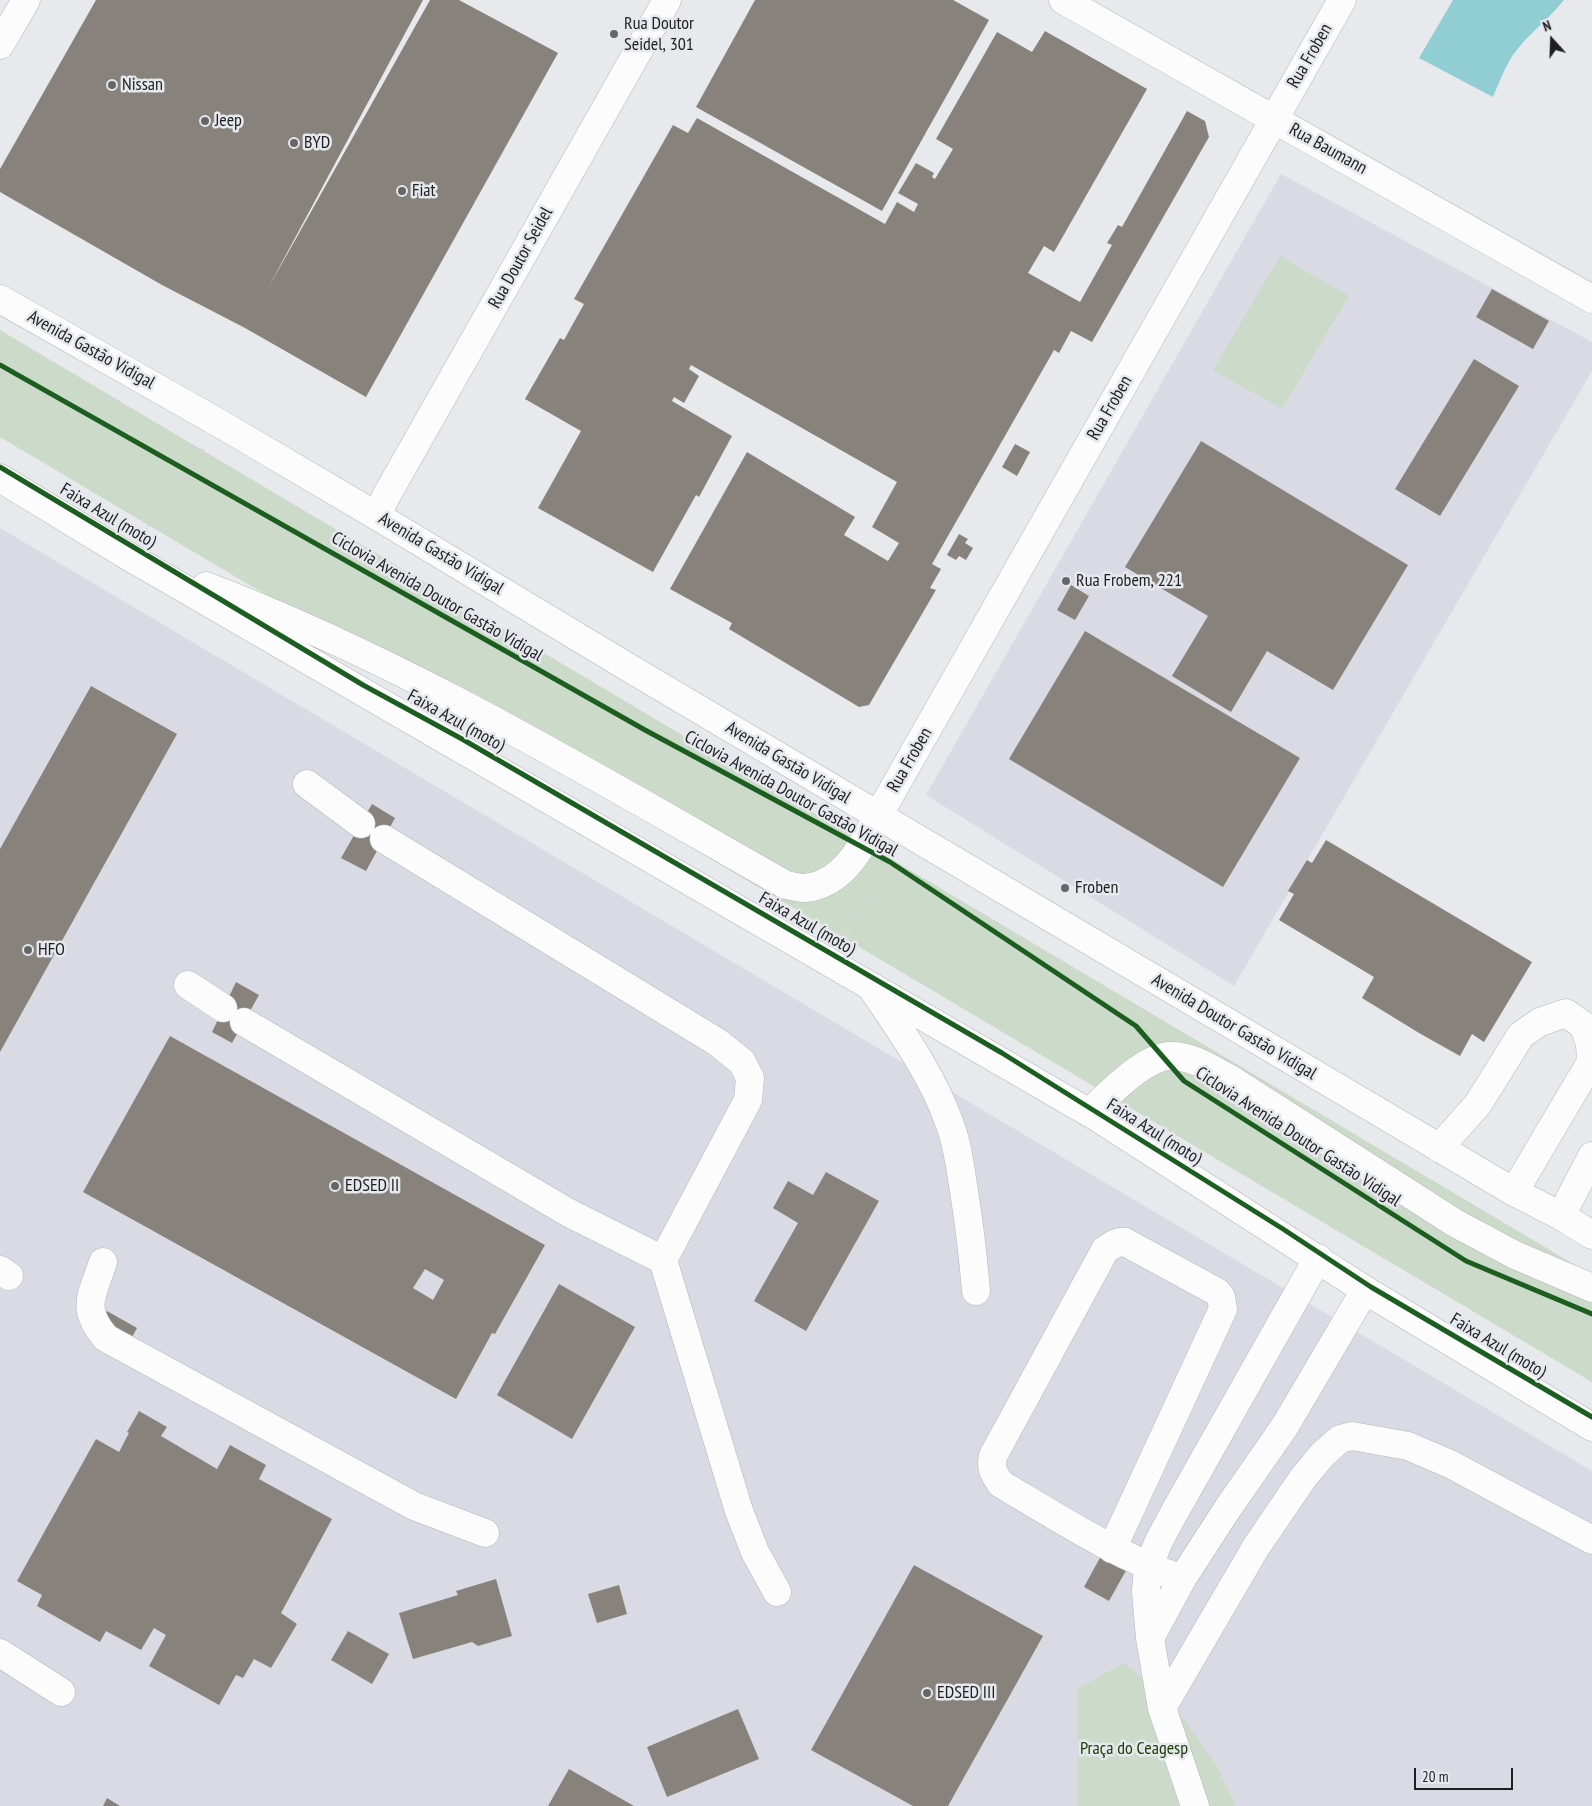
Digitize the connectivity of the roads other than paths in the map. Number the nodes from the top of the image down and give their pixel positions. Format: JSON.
{"nodes":[{"id":1,"x":26,"y":0,"type":"edge"},
{"id":2,"x":667,"y":0,"type":"edge"},
{"id":3,"x":1063,"y":0,"type":"edge"},
{"id":4,"x":1342,"y":0,"type":"edge"},
{"id":5,"x":0,"y":45,"type":"edge"},
{"id":6,"x":1274,"y":119,"type":"junction"},
{"id":7,"x":0,"y":299,"type":"edge"},
{"id":8,"x":1592,"y":299,"type":"edge"},
{"id":9,"x":0,"y":467,"type":"edge"},
{"id":10,"x":0,"y":478,"type":"edge"},
{"id":11,"x":377,"y":516,"type":"junction"},
{"id":12,"x":131,"y":552,"type":"junction"},
{"id":13,"x":186,"y":578,"type":"junction"},
{"id":14,"x":307,"y":784,"type":"dead end"},
{"id":15,"x":878,"y":816,"type":"junction"},
{"id":16,"x":361,"y":824,"type":"dead end"},
{"id":17,"x":384,"y":839,"type":"dead end"},
{"id":18,"x":188,"y":985,"type":"dead end"},
{"id":19,"x":872,"y":988,"type":"junction"},
{"id":20,"x":1090,"y":1111,"type":"junction"},
{"id":21,"x":1439,"y":1148,"type":"junction"},
{"id":22,"x":1592,"y":1156,"type":"edge"},
{"id":23,"x":1514,"y":1192,"type":"junction"},
{"id":24,"x":1561,"y":1216,"type":"junction"},
{"id":25,"x":1592,"y":1235,"type":"edge"},
{"id":26,"x":1318,"y":1258,"type":"junction"},
{"id":27,"x":662,"y":1260,"type":"junction"},
{"id":28,"x":103,"y":1262,"type":"dead end"},
{"id":29,"x":1592,"y":1288,"type":"edge"},
{"id":30,"x":1365,"y":1290,"type":"junction"},
{"id":31,"x":976,"y":1291,"type":"dead end"},
{"id":32,"x":1592,"y":1417,"type":"edge"},
{"id":33,"x":1592,"y":1427,"type":"edge"},
{"id":34,"x":485,"y":1533,"type":"dead end"},
{"id":35,"x":1592,"y":1540,"type":"edge"},
{"id":36,"x":1112,"y":1549,"type":"junction"},
{"id":37,"x":1148,"y":1567,"type":"junction"},
{"id":38,"x":1182,"y":1579,"type":"junction"},
{"id":39,"x":777,"y":1592,"type":"dead end"},
{"id":40,"x":1150,"y":1638,"type":"junction"},
{"id":41,"x":0,"y":1653,"type":"edge"},
{"id":42,"x":61,"y":1692,"type":"dead end"},
{"id":43,"x":1162,"y":1708,"type":"junction"},
{"id":44,"x":1195,"y":1806,"type":"edge"}],
"edges":[{"from":1,"to":5,"type":"main road"},
{"from":2,"to":11,"type":"main road","name":"Rua Doutor Seidel"},
{"from":3,"to":6,"type":"main road","name":"Rua Baumann"},
{"from":4,"to":6,"type":"main road","name":"Rua Froben"},
{"from":6,"to":8,"type":"main road","name":"Rua Baumann"},
{"from":6,"to":15,"type":"main road","name":"Rua Froben"},
{"from":7,"to":11,"type":"main road","name":"Avenida Gastão Vidigal"},
{"from":9,"to":12,"type":"main road","name":"Faixa Azul (moto)"},
{"from":10,"to":12,"type":"main road"},
{"from":11,"to":15,"type":"main road","name":"Avenida Gastão Vidigal"},
{"from":12,"to":13,"type":"main road"},
{"from":12,"to":19,"type":"main road"},
{"from":13,"to":15,"type":"main road","name":"Rua Froben"},
{"from":13,"to":20,"type":"main road","name":"Faixa Azul (moto)"},
{"from":14,"to":16,"type":"main road"},
{"from":15,"to":21,"type":"main road","name":"Avenida Doutor Gastão Vidigal"},
{"from":17,"to":27,"type":"main road"},
{"from":18,"to":27,"type":"main road"},
{"from":19,"to":20,"type":"main road"},
{"from":19,"to":31,"type":"main road"},
{"from":20,"to":26,"type":"main road"},
{"from":20,"to":29,"type":"main road"},
{"from":20,"to":32,"type":"main road","name":"Faixa Azul (moto)"},
{"from":21,"to":23,"type":"main road","name":"Avenida Doutor Gastão Vidigal"},
{"from":21,"to":23,"type":"main road"},
{"from":22,"to":24,"type":"main road"},
{"from":23,"to":24,"type":"main road","name":"Avenida Doutor Gastão Vidigal"},
{"from":24,"to":25,"type":"main road","name":"Avenida Doutor Gastão Vidigal"},
{"from":26,"to":30,"type":"main road"},
{"from":26,"to":37,"type":"main road"},
{"from":27,"to":39,"type":"main road"},
{"from":28,"to":34,"type":"main road"},
{"from":30,"to":33,"type":"main road"},
{"from":30,"to":38,"type":"main road"},
{"from":35,"to":43,"type":"main road"},
{"from":36,"to":36,"type":"main road"},
{"from":36,"to":37,"type":"main road"},
{"from":37,"to":38,"type":"main road"},
{"from":37,"to":40,"type":"main road"},
{"from":38,"to":40,"type":"main road"},
{"from":40,"to":43,"type":"main road"},
{"from":41,"to":42,"type":"main road"},
{"from":43,"to":44,"type":"main road"}]}
